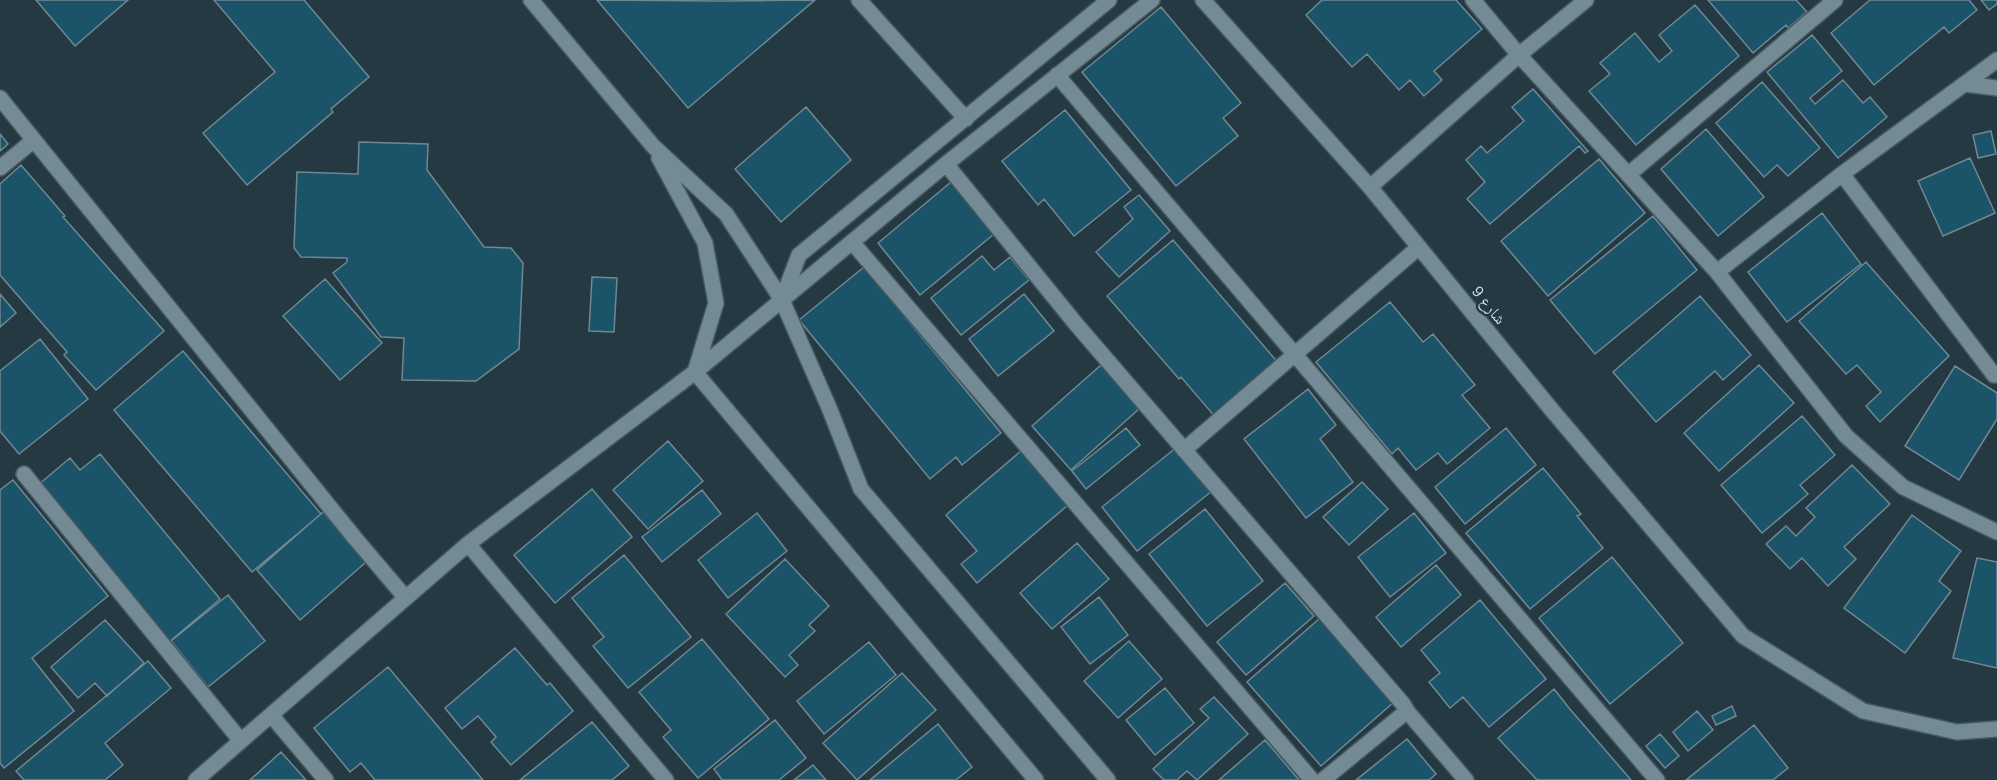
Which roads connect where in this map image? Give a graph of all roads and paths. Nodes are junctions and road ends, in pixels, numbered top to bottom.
1 (531, 0) edge
2 (859, 0) edge
3 (1109, 0) edge
4 (1152, 0) edge
5 (1203, 0) edge
6 (1473, 0) edge
7 (1586, 0) edge
8 (1835, 0) edge
9 (1519, 55) junction
10 (1997, 60) edge
11 (1058, 75) junction
12 (1965, 84) junction
13 (1997, 88) edge
14 (0, 98) edge
15 (966, 119) junction
16 (34, 140) junction
17 (653, 146) junction
18 (946, 164) junction
19 (0, 168) edge
20 (1629, 174) junction
21 (1842, 174) junction
22 (1370, 187) junction
23 (852, 242) junction
24 (1419, 247) junction
25 (1717, 272) junction
26 (782, 300) junction
27 (1295, 354) junction
28 (694, 372) junction
29 (1997, 375) edge
30 (1184, 450) junction
31 (24, 474) dead end
32 (1997, 532) edge
33 (468, 544) junction
34 (405, 597) junction
35 (1407, 711) junction
36 (271, 715) junction
37 (1997, 729) edge
38 (242, 741) junction
39 (196, 780) edge
40 (326, 780) edge
41 (666, 780) edge
42 (1036, 780) edge
43 (1108, 780) edge
44 (1312, 780) edge
45 (1323, 780) edge
46 (1466, 780) edge
47 (1657, 780) edge

1 - 17 street
2 - 15 street
3 - 15 street
4 - 11 street
5 - 22 street, شارع 9
6 - 9 street
7 - 9 street
8 - 20 street
9 - 20 street
9 - 22 street
10 - 12 street
11 - 18 street
11 - 27 street
12 - 13 street
12 - 21 street
14 - 16 street
15 - 26 street
16 - 19 street
16 - 34 street
17 - 26 street
17 - 28 street
18 - 23 street
18 - 30 street
20 - 25 street
21 - 25 street
21 - 29 street
22 - 24 street, شارع 9
23 - 26 street
23 - 44 street
24 - 27 street
24 - 37 street, شارع 9
25 - 32 street
26 - 28 street
26 - 43 street
27 - 30 street
27 - 47 street
28 - 33 street
28 - 42 street
30 - 35 street
31 - 38 street
33 - 34 street
33 - 41 street
34 - 36 street
35 - 45 street
35 - 46 street
36 - 38 street
36 - 40 street
38 - 39 street

